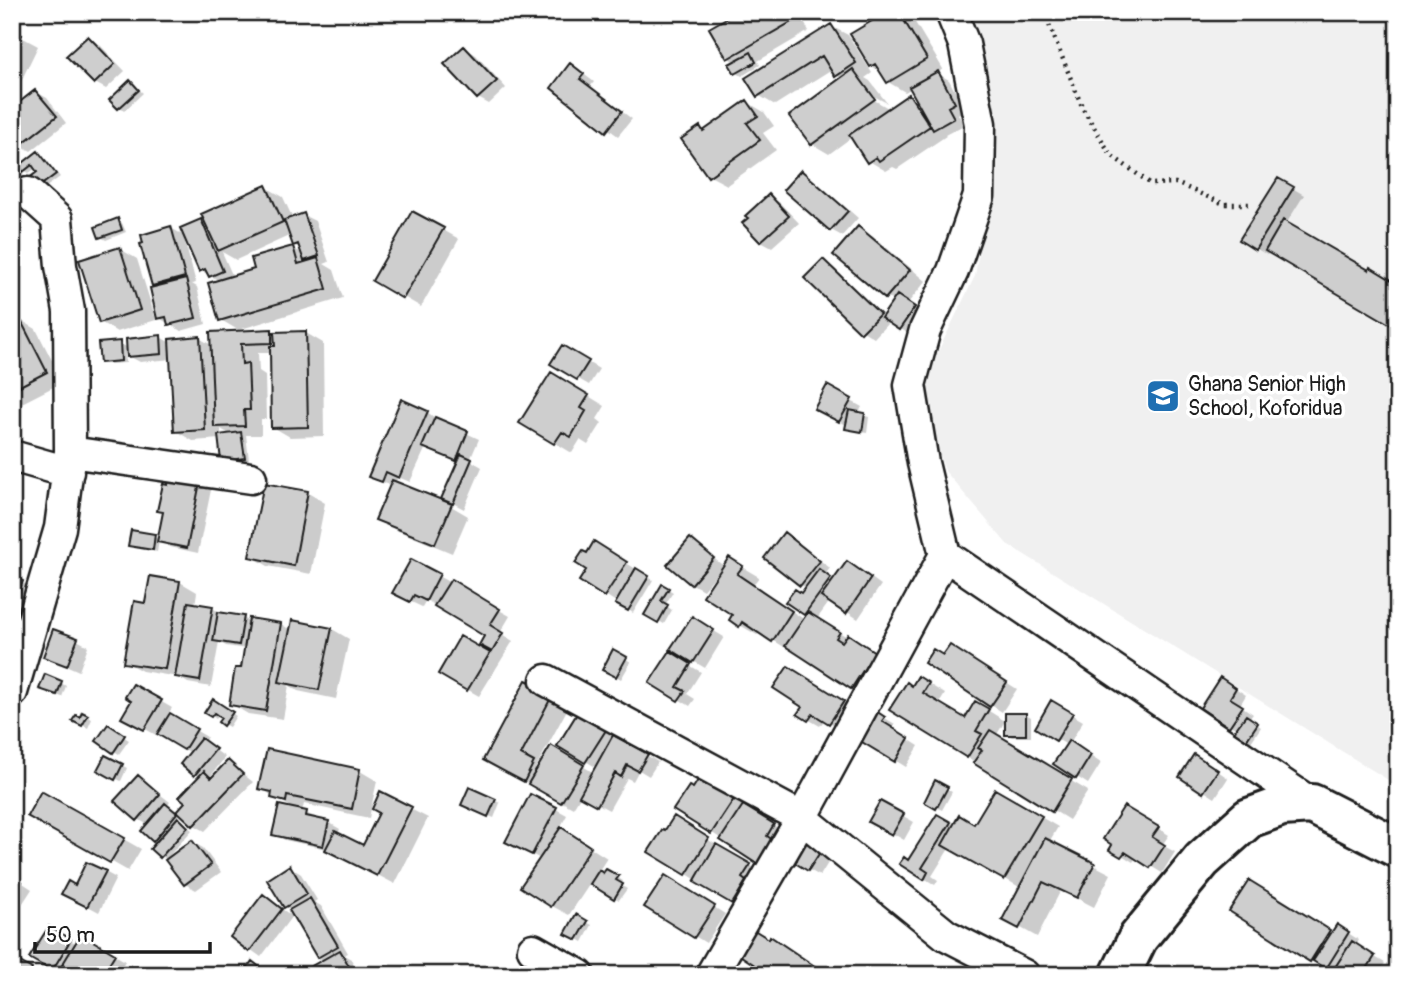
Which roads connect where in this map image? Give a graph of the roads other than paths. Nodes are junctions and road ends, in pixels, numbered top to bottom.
1 (951, 12) edge
2 (28, 193) dead end
3 (12, 456) edge
4 (69, 462) junction
5 (251, 478) dead end
6 (945, 555) junction
7 (546, 680) dead end
8 (12, 692) edge
9 (1312, 804) junction
10 (802, 818) junction
11 (1398, 848) edge
12 (533, 949) dead end
13 (579, 975) edge
14 (711, 975) edge
15 (1024, 975) edge
16 (1120, 975) edge

1 - 6 street
2 - 4 street
3 - 4 street
4 - 5 street
4 - 8 street
6 - 9 street
6 - 10 street
7 - 10 street
9 - 11 main road
9 - 16 main road
10 - 14 street
10 - 15 street
12 - 13 street

